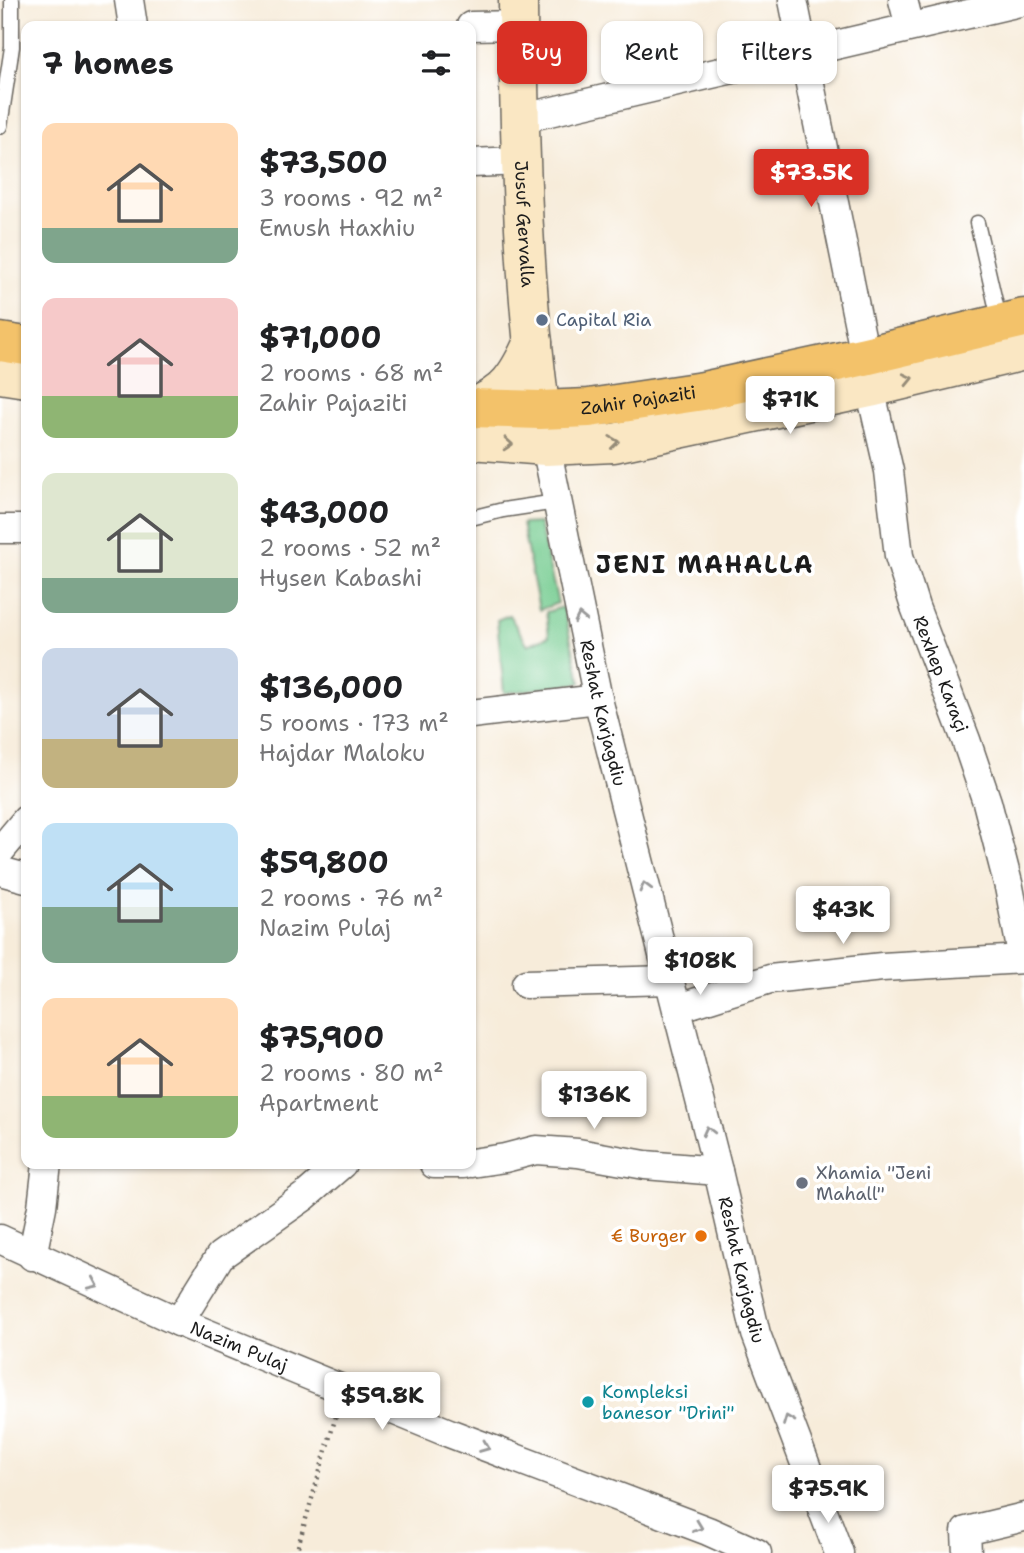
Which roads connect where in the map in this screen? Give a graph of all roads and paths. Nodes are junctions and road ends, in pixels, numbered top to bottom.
1 (12, 0) edge
2 (129, 0) edge
3 (793, 0) edge
4 (903, 0) edge
5 (1024, 1) edge
6 (518, 13) edge
7 (132, 21) edge
8 (797, 21) edge
9 (476, 25) edge
10 (909, 27) junction
11 (837, 45) edge
12 (717, 73) edge
13 (809, 84) edge
14 (519, 119) junction
15 (0, 126) edge
16 (521, 161) junction
17 (476, 163) edge
18 (977, 223) dead end
19 (1016, 331) edge
20 (0, 342) edge
21 (533, 342) junction
22 (21, 345) edge
23 (868, 372) junction
24 (0, 374) edge
25 (21, 377) edge
26 (476, 406) edge
27 (476, 409) edge
28 (543, 428) junction
29 (476, 439) edge
30 (556, 502) junction
31 (476, 517) edge
32 (0, 529) edge
33 (21, 529) edge
34 (598, 699) junction
35 (476, 713) edge
36 (21, 826) edge
37 (0, 852) edge
38 (0, 871) edge
39 (21, 877) edge
40 (1024, 959) edge
41 (670, 979) junction
42 (526, 984) dead end
43 (678, 1008) junction
44 (476, 1162) edge
45 (46, 1169) edge
46 (336, 1169) edge
47 (718, 1171) junction
48 (0, 1240) edge
49 (32, 1256) junction
50 (179, 1322) junction
51 (343, 1390) junction
52 (1024, 1517) edge
53 (296, 1553) edge
54 (757, 1553) edge
55 (814, 1553) edge
56 (839, 1553) edge
57 (967, 1553) edge

1 - 15 lane
2 - 7 street
3 - 8 street, Rexhep Karaçi
4 - 10 street
5 - 10 street
6 - 9 street
6 - 14 street, Jusuf Gervalla
10 - 11 street
12 - 14 street
13 - 23 street, Rexhep Karaçi
14 - 16 street, Jusuf Gervalla
16 - 17 street
16 - 21 street, Jusuf Gervalla
18 - 19 lane
19 - 23 main road, Zahir Pajaziti
20 - 22 main road
21 - 26 street
21 - 28 street, Jusuf Gervalla
23 - 28 main road, Zahir Pajaziti
23 - 40 street, Rexhep Karaçi
24 - 25 street
27 - 28 main road, Zahir Pajaziti
29 -> 28 street
28 - 30 street, Reshat Karjagdiu
30 - 31 lane
34 -> 30 street, Reshat Karjagdiu
32 - 33 street
34 - 35 street
41 -> 34 street, Reshat Karjagdiu
36 - 37 street
38 - 39 street
40 - 43 street
41 - 42 street
41 - 43 street, Reshat Karjagdiu
47 -> 43 street, Reshat Karjagdiu
44 - 47 street
45 - 49 street
46 - 50 street
56 -> 47 street, Reshat Karjagdiu
48 - 49 street, Nazim Pulaj
49 -> 50 street, Nazim Pulaj
50 - 51 street, Nazim Pulaj
51 - 53 path
51 -> 54 street, Nazim Pulaj
52 - 57 street
55 - 56 street

